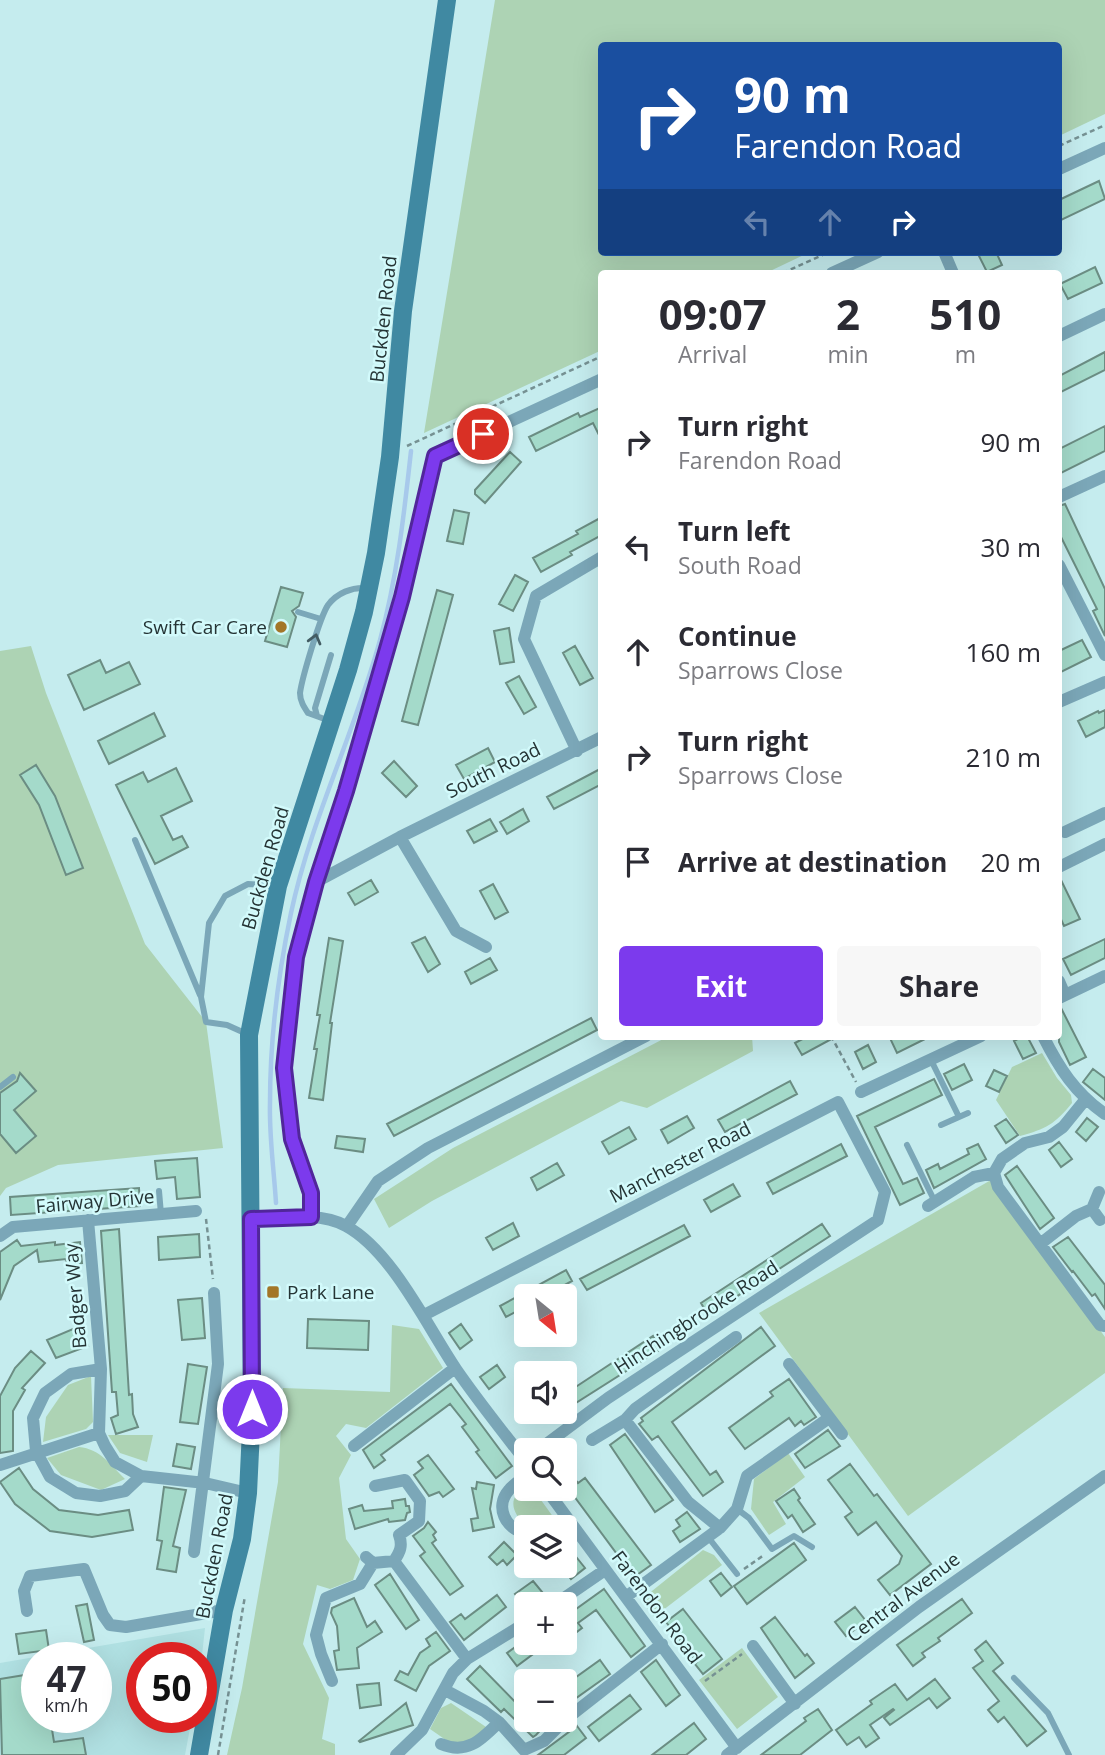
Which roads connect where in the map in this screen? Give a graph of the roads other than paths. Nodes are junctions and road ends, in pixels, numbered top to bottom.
1 (447, 0) edge
2 (1105, 148) edge
3 (1062, 168) edge
4 (869, 256) edge
5 (839, 270) edge
6 (1105, 313) edge
7 (1062, 334) edge
8 (598, 381) edge
9 (1105, 476) edge
10 (1062, 496) edge
11 (598, 559) edge
12 (1062, 571) edge
13 (369, 588) junction
14 (298, 612) dead end
15 (321, 619) junction
16 (331, 655) dead end
17 (1105, 655) edge
18 (1105, 682) edge
19 (1062, 701) edge
20 (325, 719) junction
21 (598, 739) edge
22 (577, 751) junction
23 (1105, 813) edge
24 (1065, 832) dead end
25 (400, 836) junction
26 (135, 840) dead end
27 (1105, 844) edge
28 (1062, 866) edge
29 (316, 882) junction
30 (278, 887) junction
31 (485, 947) dead end
32 (1105, 976) edge
33 (1062, 996) edge
34 (201, 997) junction
35 (248, 1035) junction
36 (638, 1040) edge
37 (973, 1040) edge
38 (1045, 1040) edge
39 (931, 1060) junction
40 (13, 1077) dead end
41 (0, 1087) edge
42 (861, 1091) road end
43 (1085, 1100) junction
44 (968, 1113) dead end
45 (1105, 1114) edge
46 (959, 1117) junction
47 (941, 1125) dead end
48 (907, 1145) dead end
49 (994, 1173) junction
50 (159, 1191) dead end
51 (1099, 1192) dead end
52 (932, 1204) joint
53 (1092, 1209) junction
54 (196, 1211) road end
55 (160, 1214) junction
56 (311, 1217) junction
57 (251, 1219) junction
58 (88, 1220) junction
59 (878, 1220) joint
60 (1100, 1220) dead end
61 (347, 1226) junction
62 (0, 1236) edge
63 (1040, 1244) junction
64 (214, 1293) road end
65 (424, 1315) junction
66 (1105, 1326) edge
67 (736, 1337) dead end
68 (789, 1364) dead end
69 (455, 1368) junction
70 (101, 1369) junction
71 (830, 1418) junction
72 (625, 1420) junction
73 (99, 1433) junction
74 (842, 1434) dead end
75 (554, 1438) edge
76 (592, 1440) dead end
77 (514, 1444) edge
78 (354, 1446) dead end
79 (36, 1451) junction
80 (0, 1465) edge
81 (1105, 1475) edge
82 (141, 1476) junction
83 (205, 1483) junction
84 (375, 1486) dead end
85 (514, 1486) edge
86 (248, 1493) junction
87 (555, 1501) edge
88 (737, 1509) junction
89 (720, 1528) junction
90 (514, 1529) edge
91 (708, 1537) junction
92 (812, 1547) dead end
93 (194, 1552) dead end
94 (394, 1561) junction
95 (605, 1570) junction
96 (737, 1574) road end
97 (573, 1592) edge
98 (627, 1596) junction
99 (224, 1610) junction
100 (27, 1611) dead end
101 (514, 1630) edge
102 (662, 1644) junction
103 (753, 1646) road end
104 (467, 1659) junction
105 (1014, 1678) dead end
106 (332, 1681) dead end
107 (445, 1690) junction
108 (795, 1704) junction
109 (499, 1722) junction
110 (441, 1744) dead end
111 (732, 1751) edge
112 (524, 1753) edge
113 (199, 1755) edge
114 (396, 1755) edge
115 (1069, 1755) edge

1 - 13 main road, Buckden Road
2 - 3 street
4 - 5 street
6 - 7 street
8 - 29 street
9 - 10 street
11 - 22 street
12 - 17 street
13 - 15 lane
13 - 20 main road, Buckden Road
14 - 15 lane
20 -> 15 lane
16 - 20 lane
18 - 19 street
20 - 30 main road, Buckden Road
21 - 22 street, South Road
22 - 25 street, South Road
23 - 24 street
25 - 29 street, South Road
25 - 31 street
26 - 34 lane
27 - 28 street
29 - 56 street
30 - 34 lane
30 - 35 main road, Buckden Road
32 - 33 street
34 - 35 lane
35 - 57 main road, Buckden Road
36 - 61 street
37 - 39 street
38 - 43 street
39 - 42 street
39 - 46 lane
40 - 41 lane
43 - 45 street
43 - 49 street
44 - 46 lane
46 - 47 lane
48 - 52 lane
49 - 52 street
49 - 63 street
50 - 55 lane
51 - 53 street
53 - 60 street
53 - 63 street
54 - 55 street, Fairway Drive
55 - 58 street, Fairway Drive
56 - 57 street
56 - 61 street
57 - 86 main road, Buckden Road
58 - 62 street, Fairway Drive
58 - 70 street, Badger Way
59 - 65 street, Manchester Road
59 - 75 street, Hinchingbrooke Road
61 - 65 street
63 - 66 street
64 - 83 street
65 - 69 street
67 - 72 street
68 - 71 street
69 - 77 street
69 - 78 street
70 - 73 street, Badger Way
70 - 79 street, Badger Way
71 - 74 street
71 - 88 street
72 - 76 street
72 - 89 street
73 - 79 street
73 - 82 street
79 - 80 street
79 - 82 street, Badger Way
81 - 108 street, Central Avenue
82 - 83 street
83 - 86 street
83 - 93 street
84 - 94 street
85 - 90 street
86 - 99 main road, Buckden Road
87 - 95 street, Farendon Road
88 - 89 street
88 - 92 lane
89 - 91 street
91 - 96 lane
91 - 98 street
94 - 104 street
94 - 106 street
95 - 97 street
95 - 98 street, Farendon Road
98 - 102 street, Farendon Road
99 - 100 street
99 - 113 main road, Buckden Road
101 - 104 street
102 - 111 street, Farendon Road
102 - 112 street
103 - 108 street
104 - 107 street
105 - 115 lane
107 - 109 street
107 - 114 street
108 - 111 street, Central Avenue
109 - 110 street
109 - 112 street

